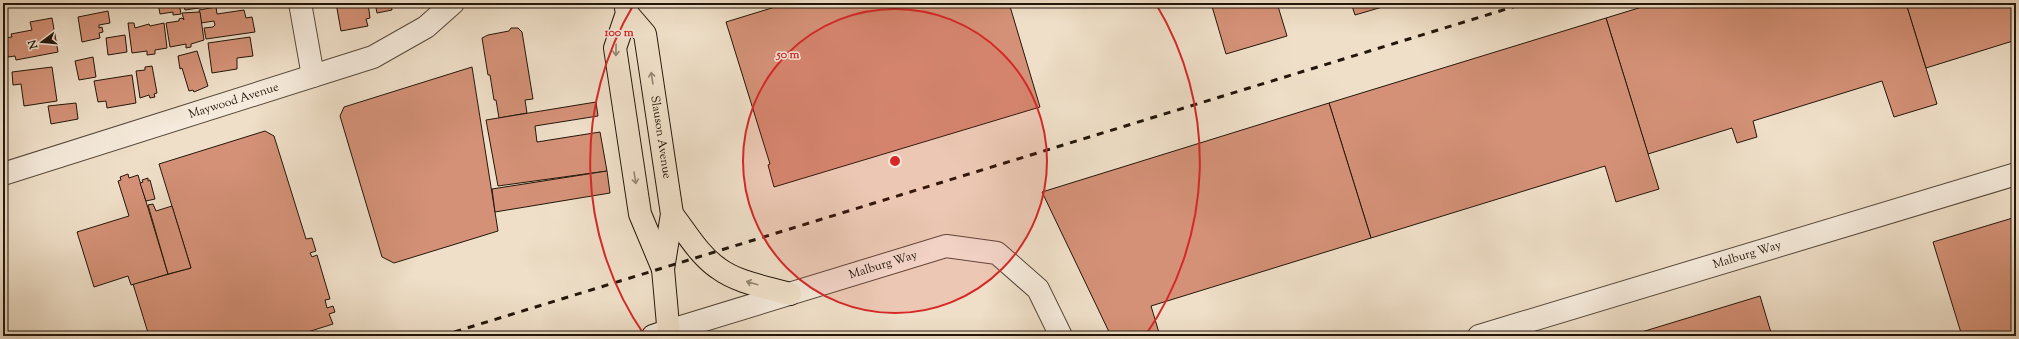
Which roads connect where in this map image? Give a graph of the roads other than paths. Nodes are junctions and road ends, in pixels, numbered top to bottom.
1 (300, 3) edge
2 (453, 3) edge
3 (626, 8) edge
4 (313, 76) junction
5 (3, 174) edge
6 (2016, 174) edge
7 (672, 214) junction
8 (663, 269) junction
9 (790, 294) junction
10 (663, 334) edge
11 (1060, 336) edge
12 (1479, 336) edge

1 - 4 street
2 - 4 street, Maywood Avenue
7 -> 3 main road, Slauson Avenue
3 -> 8 main road, Slauson Avenue
4 - 5 street, Maywood Avenue
6 - 12 street, Malburg Way
7 - 8 main road, Slauson Avenue
9 -> 7 main road
8 - 10 main road, Slauson Avenue
9 - 10 street, Malburg Way
9 - 11 street, Malburg Way

